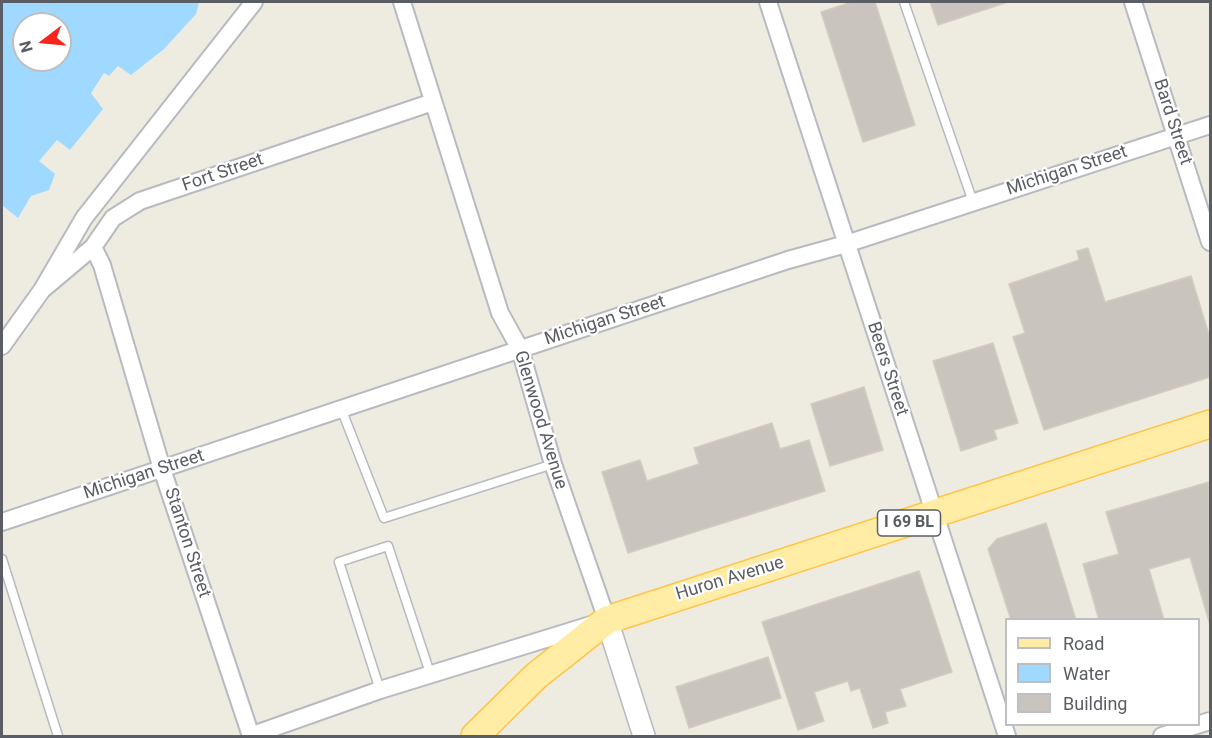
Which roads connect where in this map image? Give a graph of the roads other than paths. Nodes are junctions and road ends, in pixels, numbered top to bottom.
1 (254, 2) edge
2 (402, 2) edge
3 (768, 2) edge
4 (904, 2) edge
5 (1133, 2) edge
6 (433, 102) junction
7 (1210, 124) edge
8 (1176, 136) junction
9 (973, 202) junction
10 (1210, 242) edge
11 (846, 244) junction
12 (93, 247) junction
13 (42, 290) junction
14 (2, 346) edge
15 (520, 349) junction
16 (342, 411) junction
17 (1210, 424) edge
18 (553, 465) junction
19 (162, 469) junction
20 (934, 514) junction
21 (2, 522) edge
22 (2, 559) edge
23 (606, 620) junction
24 (430, 673) junction
25 (380, 690) junction
26 (1194, 726) edge
27 (58, 736) edge
28 (250, 736) edge
29 (475, 736) edge
30 (644, 736) edge
31 (1007, 736) edge
32 (1162, 736) edge

1 - 13 street
2 - 6 street, Glenwood Avenue
3 - 11 street, Beers Street
4 - 9 lane
5 - 8 street, Bard Street
6 - 12 street, Fort Street
6 - 15 street, Glenwood Avenue
7 - 8 street, Michigan Street
8 - 9 street, Michigan Street
8 - 10 street, Bard Street
9 - 11 street, Michigan Street
11 - 15 street, Michigan Street
11 - 20 street, Beers Street
12 - 13 street, Fort Street
12 - 19 street, Stanton Street
13 - 14 street
15 - 16 street, Michigan Street
15 - 18 street, Glenwood Avenue
16 - 18 lane
16 - 19 street, Michigan Street
17 - 20 main road, Huron Avenue / I 69 BL
18 - 23 street, Glenwood Avenue
19 - 21 street, Michigan Street
19 - 28 street, Stanton Street
20 - 23 main road, Huron Avenue / I 69 BL
20 - 31 street, Beers Street
22 - 27 lane
23 - 24 street, Huron Avenue
23 - 29 main road, I 69 BL
23 - 30 street, Glenwood Avenue
24 - 25 street, Huron Avenue
24 - 25 lane
25 - 28 street, Huron Avenue
26 - 32 street

